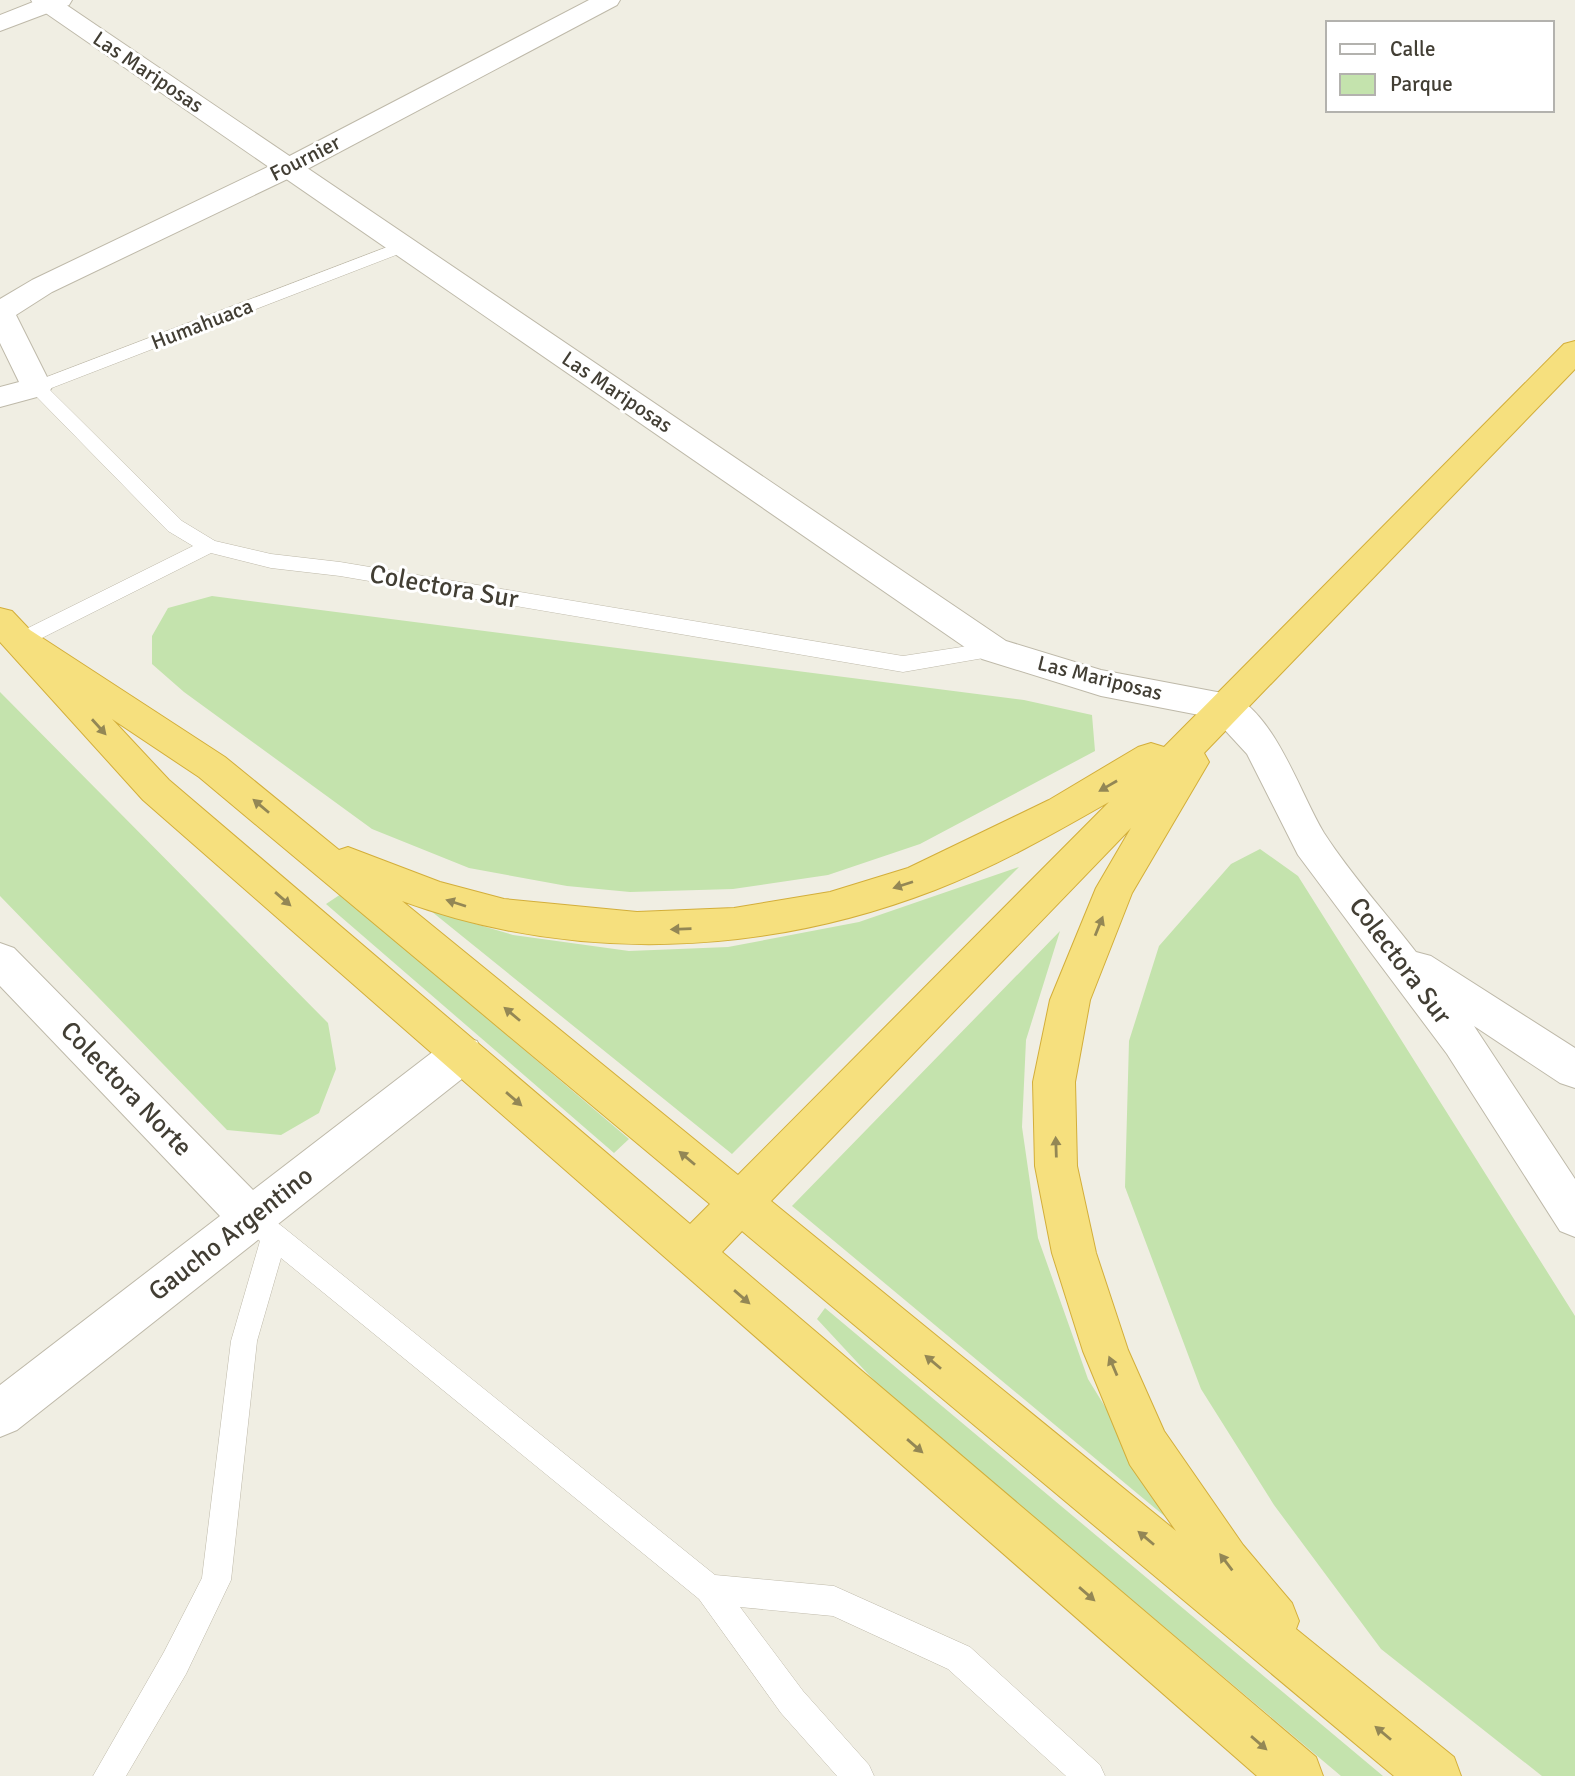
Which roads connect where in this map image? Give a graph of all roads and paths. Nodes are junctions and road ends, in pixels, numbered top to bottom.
1 (608, 0) edge
2 (51, 2) edge
3 (0, 24) edge
4 (288, 168) junction
5 (403, 246) junction
6 (0, 313) edge
7 (1575, 351) edge
8 (37, 387) junction
9 (0, 397) edge
10 (209, 547) junction
11 (10, 630) edge
12 (994, 650) junction
13 (1225, 706) junction
14 (302, 841) junction
15 (1395, 954) junction
16 (0, 960) edge
17 (462, 1054) junction
18 (1575, 1070) edge
19 (740, 1202) junction
20 (1575, 1217) edge
21 (263, 1227) junction
22 (691, 1253) junction
23 (0, 1414) edge
24 (709, 1589) junction
25 (1331, 1690) junction
26 (109, 1776) edge
27 (858, 1776) edge
28 (1089, 1776) edge
29 (1297, 1776) edge
30 (1435, 1776) edge

1 - 4 street, Fournier
2 - 3 street
2 - 4 street, Las Mariposas
4 - 5 street, Las Mariposas
4 - 6 street, Fournier
5 - 8 lane, Humahuaca
5 - 12 street, Las Mariposas
6 - 8 street, Colectora Sur
7 - 13 highway
8 - 9 street, Humahuaca
8 - 10 lane, Colectora Sur
10 - 11 lane
10 - 12 lane, Colectora Sur
14 -> 11 highway
11 -> 17 highway
12 - 13 street, Las Mariposas
13 -> 14 highway
13 - 15 street, Colectora Sur
13 - 19 highway
25 -> 13 highway
19 -> 14 highway
15 - 18 street
15 - 20 street, Colectora Sur
16 - 21 street, Colectora Norte
17 - 21 street, Gaucho Argentino
17 -> 22 highway
19 - 22 highway
25 -> 19 highway
21 - 23 street, Gaucho Argentino
21 - 24 lane
21 - 26 lane
22 -> 29 highway
24 - 27 lane
24 - 28 lane
30 -> 25 highway

